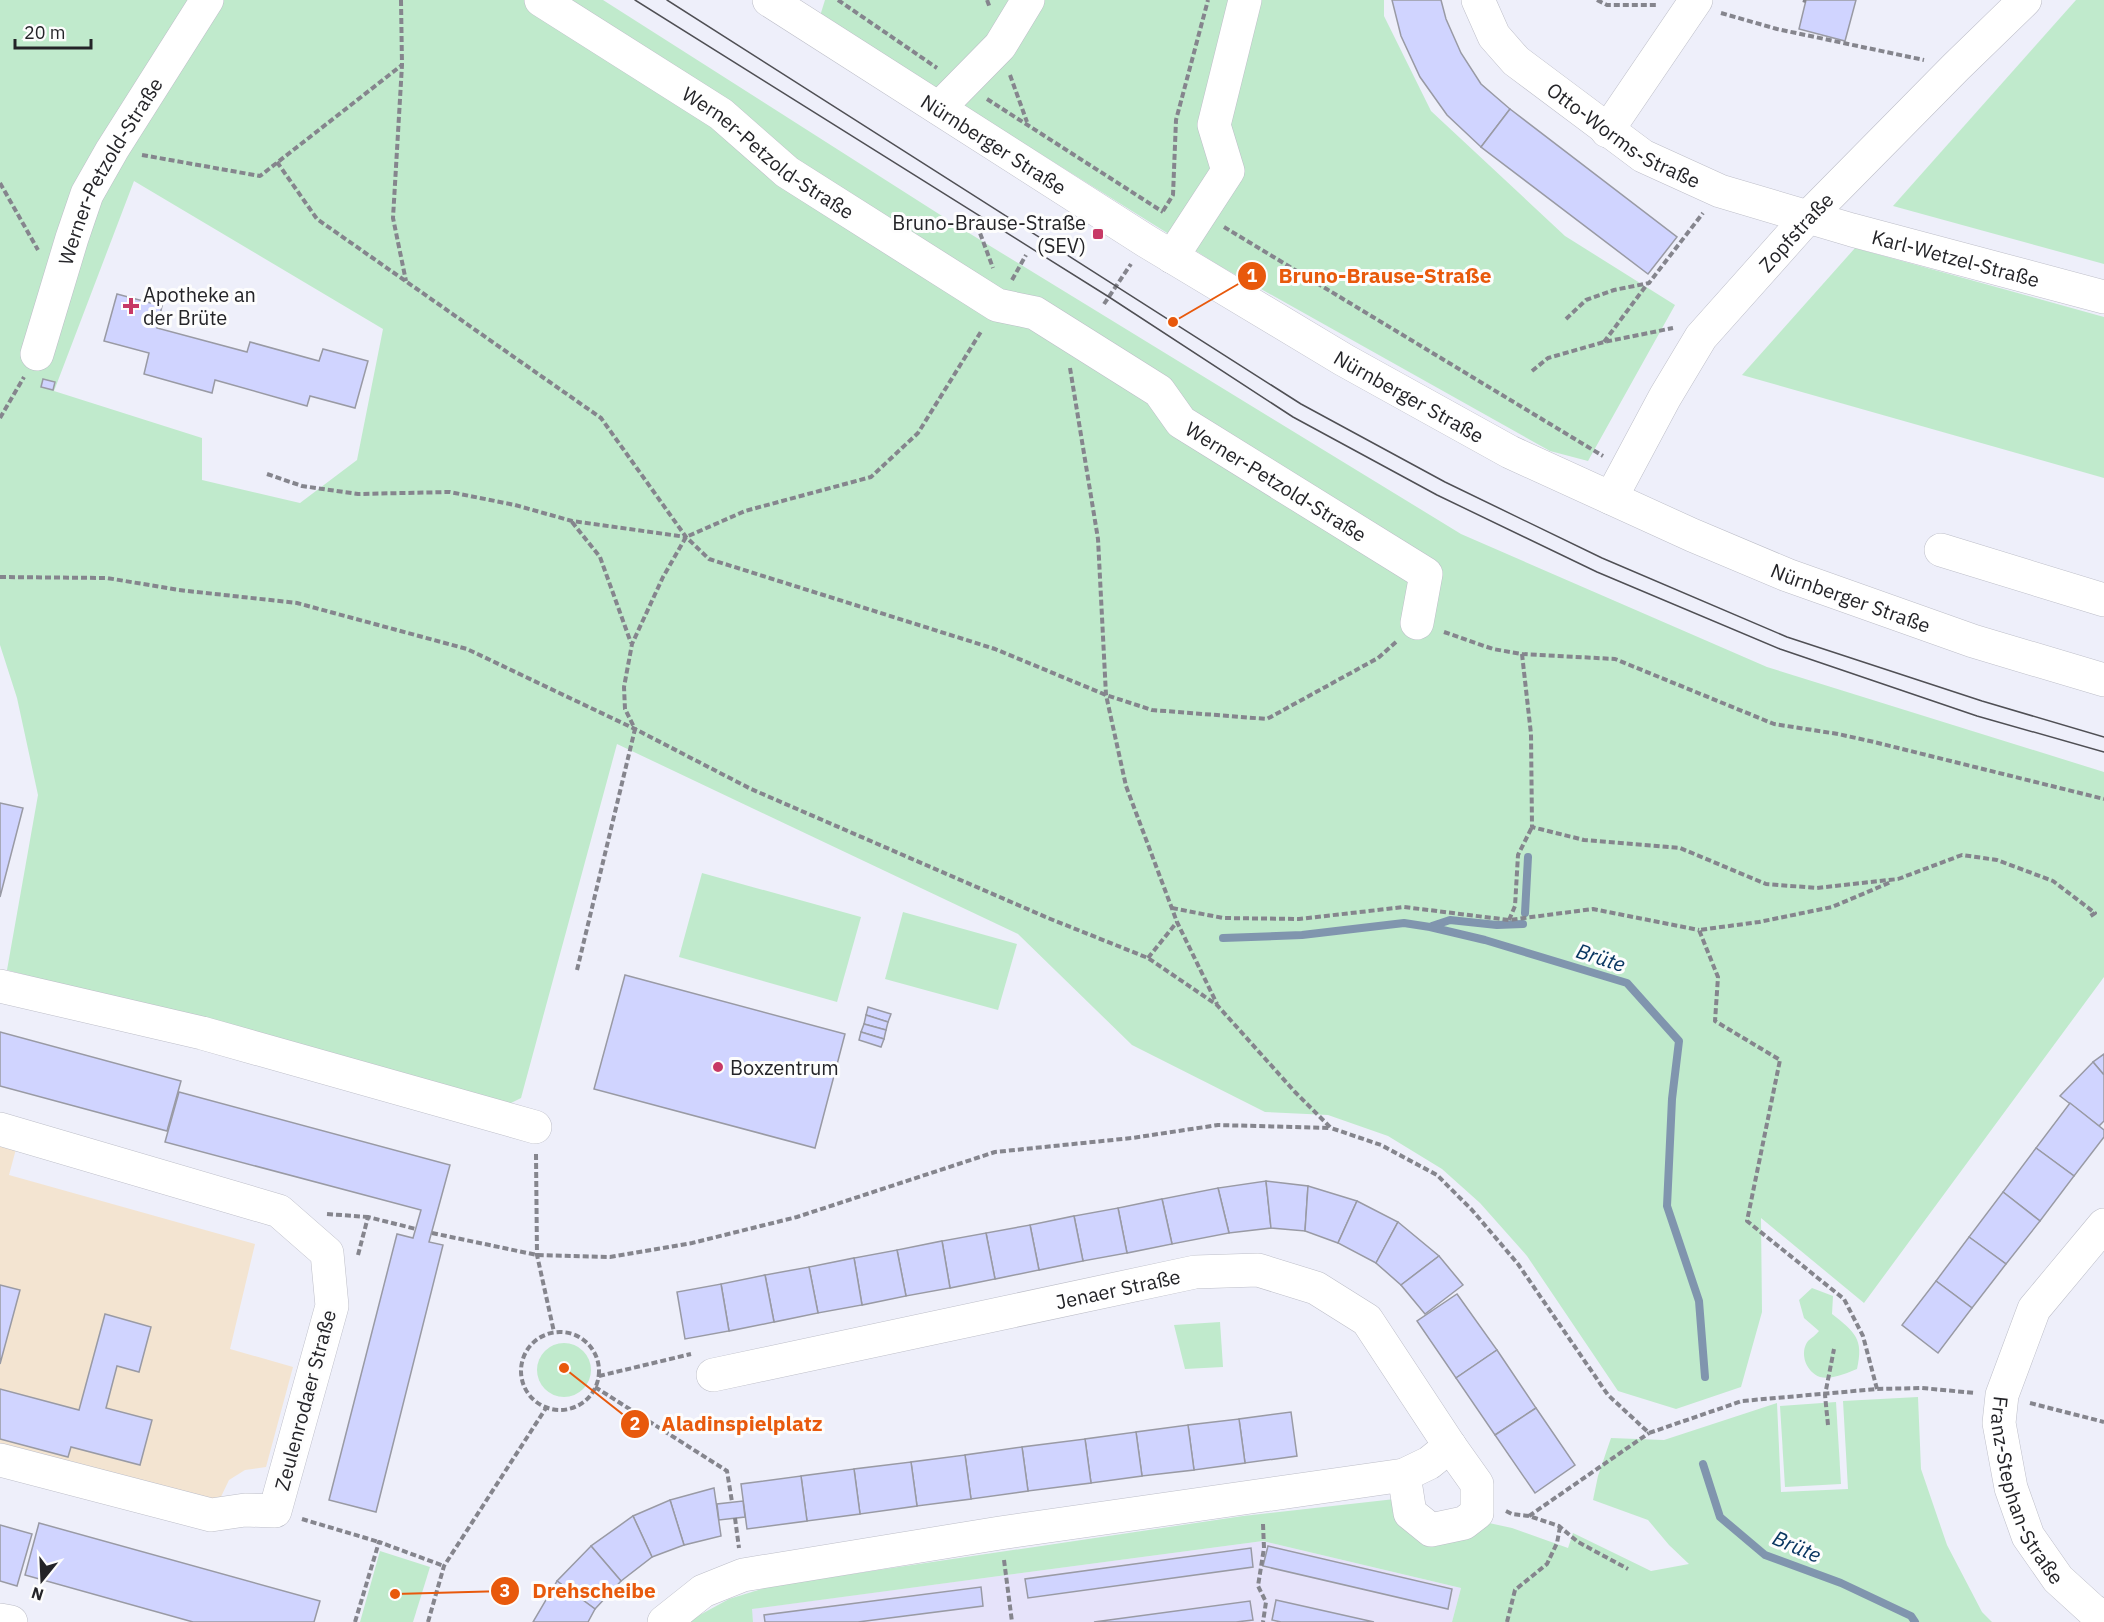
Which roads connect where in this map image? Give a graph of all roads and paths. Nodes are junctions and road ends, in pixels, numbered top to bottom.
1 (207, 0) edge
2 (400, 0) edge
3 (541, 0) edge
4 (769, 0) edge
5 (838, 0) edge
6 (1028, 0) edge
7 (1208, 0) edge
8 (1245, 0) edge
9 (1478, 0) edge
10 (2025, 0) edge
11 (1693, 2) edge
12 (1738, 17) dead end
13 (402, 64) junction
14 (1956, 67) junction
15 (962, 84) junction
16 (939, 108) junction
17 (1607, 130) junction
18 (112, 150) junction
19 (277, 162) junction
20 (0, 183) edge
21 (1720, 191) junction
22 (1173, 195) junction
23 (1163, 212) junction
24 (1201, 213) junction
25 (1809, 217) junction
26 (977, 225) dead end
27 (1159, 249) junction
28 (1026, 255) dead end
29 (63, 265) junction
30 (1019, 267) dead end
31 (406, 282) junction
32 (1649, 283) junction
33 (996, 290) junction
34 (2104, 297) edge
35 (1104, 304) dead end
36 (1566, 319) dead end
37 (1064, 331) junction
38 (1701, 337) junction
39 (1604, 342) junction
40 (37, 354) joint
41 (1532, 371) dead end
42 (5, 408) junction
43 (0, 411) edge
44 (0, 417) edge
45 (1625, 469) junction
46 (267, 474) dead end
47 (1611, 498) junction
48 (572, 521) junction
49 (686, 537) junction
50 (1941, 550) dead end
51 (0, 577) edge
52 (2104, 600) edge
53 (1417, 623) junction
54 (632, 644) junction
55 (1522, 654) junction
56 (2104, 680) edge
57 (1106, 694) junction
58 (635, 729) junction
59 (2104, 799) edge
60 (1532, 827) junction
61 (1898, 879) junction
62 (1172, 908) junction
63 (2089, 917) dead end
64 (1509, 921) junction
65 (1177, 922) junction
66 (1699, 930) junction
67 (1148, 958) junction
68 (577, 969) dead end
69 (0, 986) edge
70 (1217, 1005) junction
71 (535, 1127) joint
72 (1331, 1128) junction
73 (0, 1129) edge
74 (2104, 1225) edge
75 (416, 1229) dead end
76 (432, 1233) dead end
77 (358, 1254) dead end
78 (537, 1255) junction
79 (554, 1332) junction
80 (1834, 1349) dead end
81 (713, 1375) joint
82 (599, 1376) junction
83 (596, 1387) junction
84 (1877, 1389) junction
85 (1825, 1395) junction
86 (2002, 1395) junction
87 (546, 1407) junction
88 (2104, 1422) edge
89 (1828, 1425) dead end
90 (1649, 1433) junction
91 (1450, 1446) junction
92 (0, 1460) edge
93 (1404, 1475) junction
94 (1477, 1484) junction
95 (732, 1502) dead end
96 (275, 1511) junction
97 (1530, 1516) junction
98 (1560, 1527) junction
99 (379, 1542) junction
100 (1264, 1548) dead end
101 (444, 1566) junction
102 (1628, 1569) dead end
103 (1006, 1575) dead end
104 (2104, 1617) edge
105 (0, 1620) edge
106 (10, 1622) edge
107 (355, 1622) edge
108 (428, 1622) edge
109 (664, 1622) edge
110 (1012, 1622) edge
111 (1263, 1622) edge
112 (1507, 1622) edge

1 - 18 street, Werner-Petzold-Straße
2 - 13 path
3 - 33 street, Werner-Petzold-Straße
4 - 16 street, Nürnberger Straße
5 - 15 path
6 - 15 street
7 - 22 path
8 - 24 street
9 - 17 street, Otto-Worms-Straße
10 - 14 street, Zopfstraße
11 - 17 street
12 - 14 path
13 - 19 path
13 - 31 path
14 - 25 street, Zopfstraße
15 - 16 street
15 - 23 path
16 - 27 street, Nürnberger Straße
17 - 21 street, Otto-Worms-Straße
18 - 19 path
18 - 29 street, Werner-Petzold-Straße
19 - 31 path
20 - 29 path
21 - 25 street, Otto-Worms-Straße
21 - 32 path
22 - 23 path
22 - 24 path
23 - 27 path
24 - 27 street
24 - 45 path
25 - 34 street, Karl-Wetzel-Straße
25 - 38 street, Zopfstraße
26 - 33 path
27 - 35 path
27 - 47 street, Nürnberger Straße
28 - 30 path
29 - 40 street, Werner-Petzold-Straße
31 - 49 path
32 - 36 path
32 - 39 path
33 - 37 street, Werner-Petzold-Straße
33 - 49 path
37 - 53 street, Werner-Petzold-Straße
37 - 57 path
38 - 39 path
38 - 45 street, Zopfstraße
39 - 41 path
40 - 42 path
42 - 43 path
42 - 44 path
45 - 47 street, Zopfstraße
46 - 48 path
47 - 56 street, Nürnberger Straße
48 - 49 path
48 - 54 path
49 - 54 path
49 - 57 path
50 - 52 street
51 - 58 path
53 - 55 path
53 - 57 path
54 - 58 path
55 - 59 path
55 - 60 path
57 - 62 path
58 - 67 path
58 - 68 path
60 - 61 path
60 - 64 path
61 - 63 path
61 - 66 path
62 - 64 path
62 - 65 path
64 - 66 path
65 - 67 path
65 - 70 path
66 - 84 path
67 - 70 path
69 - 71 street
70 - 72 path
71 - 78 path
72 - 78 path
72 - 90 path
73 - 96 street, Zeulenrodaer Straße
74 - 86 street, Franz-Stephan-Straße
75 - 77 path
76 - 78 path
78 - 79 path
79 - 82 path
79 - 87 path
80 - 85 path
81 - 82 path
81 - 91 street, Jenaer Straße
82 - 83 path
83 - 87 path
83 - 95 path
84 - 85 path
84 - 86 path
85 - 89 path
85 - 90 path
86 - 88 path
86 - 104 street, Franz-Stephan-Straße
87 - 101 path
90 - 97 path
91 - 93 street
91 - 94 street, Jenaer Straße
92 - 96 street, Zeulenrodaer Straße
93 - 94 street
93 - 109 street
94 - 97 path
96 - 99 path
97 - 98 path
98 - 102 path
98 - 112 path
99 - 101 path
99 - 107 path
100 - 111 path
101 - 108 path
103 - 110 path
105 - 106 street

